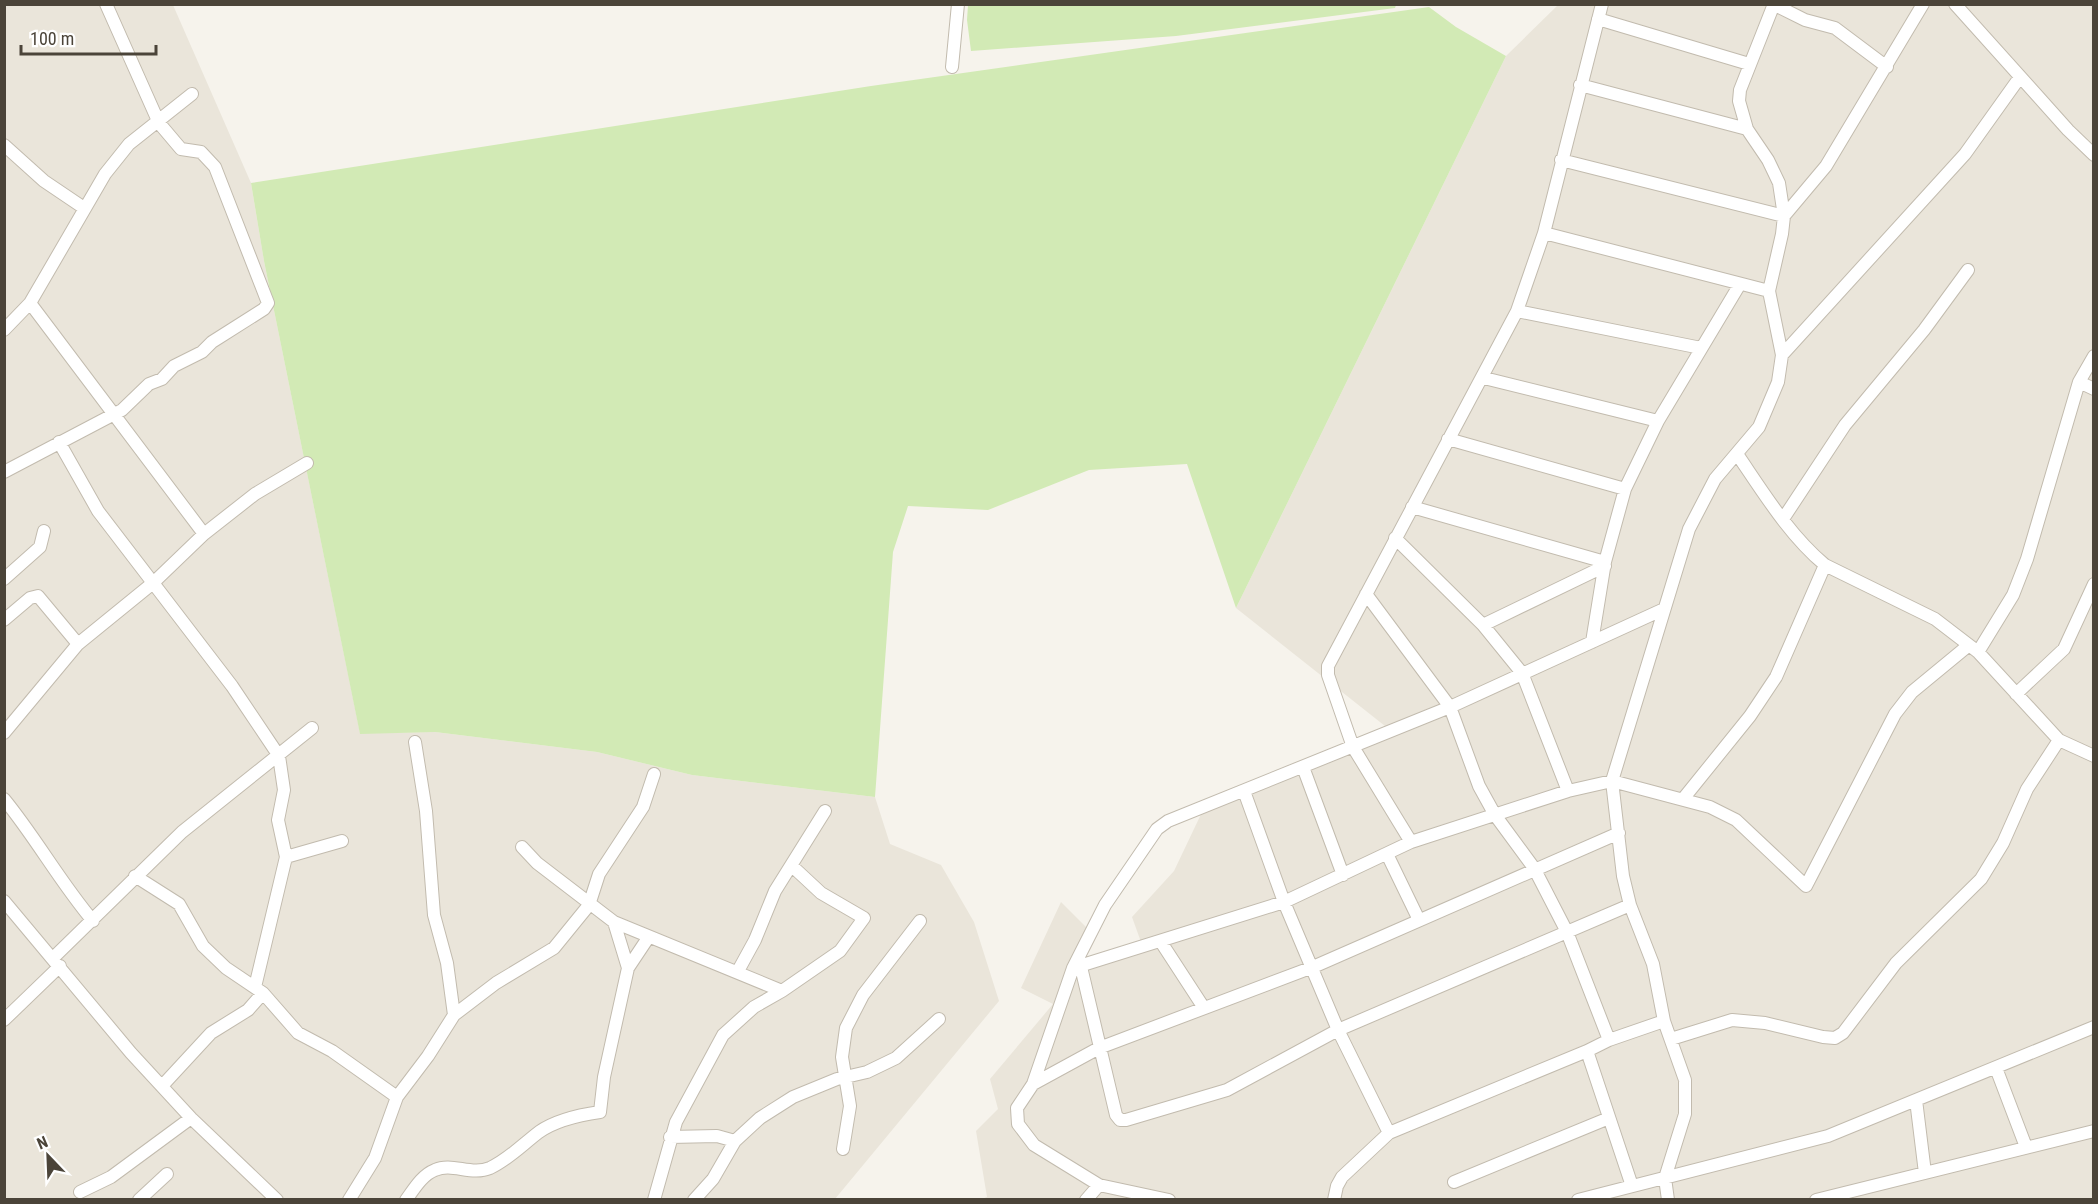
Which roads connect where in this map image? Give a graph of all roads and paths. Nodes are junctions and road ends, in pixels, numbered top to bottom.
1 (106, 4) edge
2 (958, 4) edge
3 (1602, 4) edge
4 (1923, 4) edge
5 (1955, 4) edge
6 (1774, 5) edge
7 (1598, 19) junction
8 (1749, 64) junction
9 (952, 67) dead end
10 (1887, 67) junction
11 (2020, 77) junction
12 (1580, 85) junction
13 (192, 94) dead end
14 (159, 123) junction
15 (1747, 129) junction
16 (4, 145) edge
17 (2094, 155) edge
18 (1561, 160) junction
19 (84, 208) junction
20 (1784, 216) junction
21 (1544, 233) junction
22 (1968, 270) dead end
23 (1740, 284) junction
24 (1769, 291) junction
25 (30, 303) junction
26 (1517, 311) junction
27 (4, 330) edge
28 (1701, 348) junction
29 (1782, 355) junction
30 (2094, 356) edge
31 (1484, 378) junction
32 (2079, 382) junction
33 (2094, 389) edge
34 (112, 415) junction
35 (1658, 421) junction
36 (1448, 439) junction
37 (58, 442) junction
38 (1737, 454) junction
39 (307, 463) dead end
40 (4, 472) edge
41 (1625, 489) junction
42 (1412, 507) junction
43 (1783, 519) junction
44 (44, 531) dead end
45 (204, 534) junction
46 (1395, 538) junction
47 (1605, 564) junction
48 (1825, 565) junction
49 (4, 579) edge
50 (153, 583) junction
51 (2094, 584) edge
52 (1366, 594) junction
53 (1664, 609) junction
54 (4, 620) edge
55 (1483, 625) junction
56 (1592, 642) junction
57 (78, 644) junction
58 (1974, 649) junction
59 (1522, 674) junction
60 (2016, 694) junction
61 (1450, 707) junction
62 (312, 728) dead end
63 (4, 732) edge
64 (2059, 740) junction
65 (415, 742) dead end
66 (1353, 747) junction
67 (279, 756) junction
68 (2094, 756) edge
69 (1303, 767) junction
70 (654, 774) dead end
71 (1612, 781) junction
72 (1244, 791) junction
73 (1568, 791) junction
74 (4, 799) edge
75 (1683, 799) junction
76 (825, 811) dead end
77 (1495, 815) junction
78 (1619, 833) junction
79 (342, 841) dead end
80 (1411, 842) junction
81 (522, 847) dead end
82 (1387, 854) junction
83 (285, 857) junction
84 (792, 866) junction
85 (1534, 868) junction
86 (1343, 875) junction
87 (135, 876) junction
88 (4, 901) edge
89 (1284, 902) junction
90 (1630, 904) junction
91 (589, 905) junction
92 (1419, 920) junction
93 (93, 921) junction
94 (920, 921) dead end
95 (614, 922) junction
96 (1567, 932) junction
97 (648, 938) junction
98 (1161, 942) junction
99 (57, 962) junction
100 (1077, 967) junction
101 (1312, 967) junction
102 (628, 968) junction
103 (738, 971) junction
104 (259, 990) junction
105 (782, 991) junction
106 (1204, 1008) junction
107 (454, 1015) junction
108 (939, 1019) dead end
109 (4, 1020) edge
110 (1664, 1021) junction
111 (2094, 1027) edge
112 (1338, 1030) junction
113 (1671, 1039) junction
114 (1609, 1040) junction
115 (1099, 1048) junction
116 (1587, 1051) junction
117 (1995, 1068) junction
118 (845, 1077) junction
119 (1034, 1084) junction
120 (162, 1086) junction
121 (397, 1096) junction
122 (1916, 1100) junction
123 (191, 1118) junction
124 (1610, 1118) junction
125 (2094, 1131) edge
126 (1389, 1133) junction
127 (670, 1137) junction
128 (735, 1141) junction
129 (2025, 1148) junction
130 (843, 1149) dead end
131 (1925, 1173) junction
132 (167, 1174) dead end
133 (1665, 1178) junction
134 (1454, 1182) dead end
135 (1100, 1185) junction
136 (1632, 1186) junction
137 (80, 1192) dead end
138 (139, 1200) edge
139 (277, 1200) edge
140 (349, 1200) edge
141 (406, 1200) edge
142 (654, 1200) edge
143 (694, 1200) edge
144 (1086, 1200) edge
145 (1169, 1200) edge
146 (1334, 1200) edge
147 (1578, 1200) edge
148 (1668, 1200) edge
149 (1816, 1200) edge

1 - 14 street
2 - 9 street
3 - 7 street
4 - 10 street
5 - 11 street
6 - 8 street
6 - 10 street
7 - 8 street
7 - 12 street
8 - 15 street
10 - 20 street
11 - 17 street
11 - 29 street
12 - 15 street
12 - 18 street
13 - 14 street
14 - 19 street
14 - 34 street
15 - 20 street
16 - 19 street
18 - 20 street
18 - 21 street
19 - 25 street
20 - 24 street
21 - 23 street
21 - 26 street
22 - 43 street
23 - 24 street
23 - 28 street
24 - 29 street
25 - 27 street
25 - 34 street
26 - 28 street
26 - 31 street
28 - 35 street
29 - 38 street
30 - 32 street
31 - 35 street
31 - 36 street
32 - 33 street
32 - 58 street
34 - 37 street
34 - 45 street
35 - 41 street
36 - 41 street
36 - 42 street
37 - 40 street
37 - 50 street
38 - 43 street
38 - 53 street
39 - 45 street
41 - 47 street
42 - 46 street
42 - 47 street
43 - 48 street
44 - 49 street
45 - 50 street
46 - 52 street
46 - 55 street
47 - 55 street
47 - 56 street
48 - 58 street
48 - 75 street
50 - 57 street
50 - 67 street
51 - 60 street
52 - 61 street
52 - 66 street
53 - 56 street
53 - 71 street
54 - 57 street
55 - 59 street
56 - 59 street
57 - 63 street
58 - 60 street
58 - 75 street
59 - 61 street
59 - 73 street
60 - 64 street
61 - 66 street
61 - 77 street
62 - 67 street
64 - 68 street
64 - 113 street
65 - 107 street
66 - 69 street
66 - 80 street
67 - 83 street
67 - 87 street
69 - 72 street
69 - 86 street
70 - 91 street
71 - 73 street
71 - 75 street
71 - 78 street
72 - 89 street
72 - 100 street
73 - 77 street
74 - 93 street
76 - 84 street
77 - 80 street
77 - 85 street
78 - 85 street
78 - 90 street
79 - 83 street
80 - 82 street
81 - 91 street
82 - 86 street
82 - 92 street
83 - 104 street
84 - 103 street
84 - 105 street
85 - 92 street
85 - 96 street
86 - 89 street
87 - 93 street
87 - 104 street
88 - 99 street
89 - 98 street
89 - 101 street
90 - 96 street
90 - 110 street
91 - 95 street
91 - 107 street
92 - 101 street
93 - 99 street
94 - 118 street
95 - 97 street
95 - 102 street
96 - 112 street
96 - 114 street
97 - 102 street
97 - 103 street
98 - 100 street
98 - 106 street
99 - 109 street
99 - 120 street
100 - 115 street
100 - 119 street
101 - 106 street
101 - 112 street
102 - 141 street
103 - 105 street
104 - 120 street
104 - 121 street
105 - 127 street
106 - 115 street
107 - 121 street
108 - 118 street
110 - 113 street
110 - 114 street
111 - 117 street
112 - 115 street
112 - 126 street
113 - 133 street
114 - 116 street
115 - 119 street
116 - 124 street
116 - 126 street
117 - 122 street
117 - 129 street
118 - 128 street
118 - 130 street
119 - 135 street
120 - 123 street
121 - 140 street
122 - 131 street
122 - 133 street
123 - 137 street
123 - 139 street
124 - 134 street
124 - 136 street
125 - 129 street
126 - 146 street
127 - 128 street
127 - 142 street
128 - 143 street
129 - 131 street
131 - 149 street
132 - 138 street
133 - 136 street
133 - 148 street
135 - 144 street
135 - 145 street
136 - 147 street

